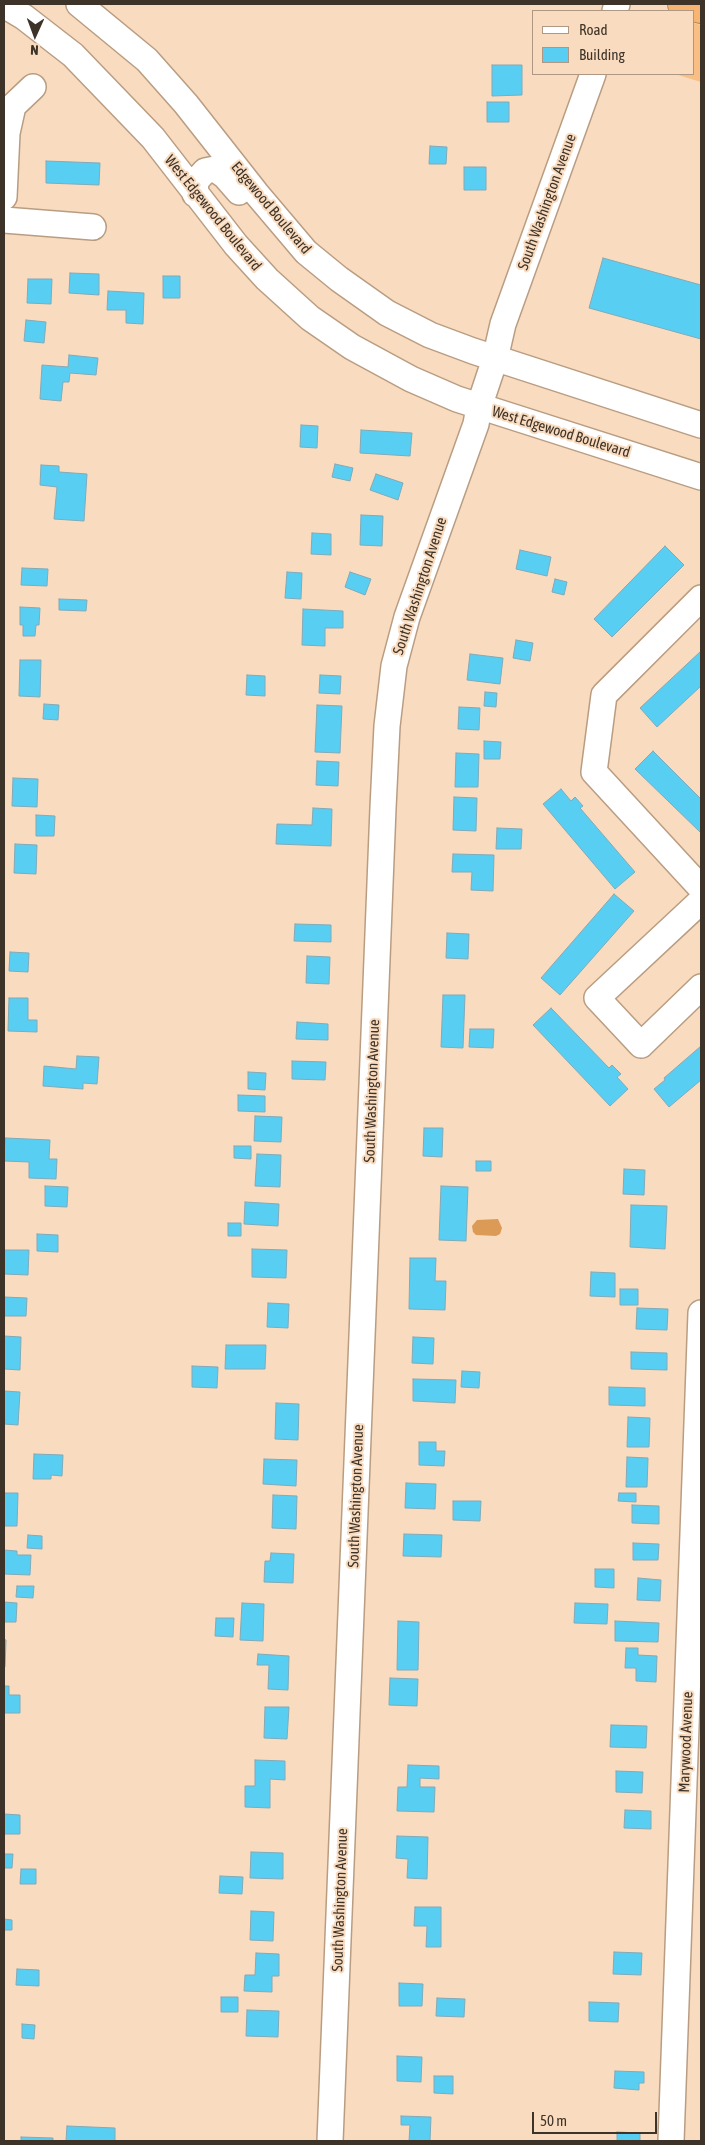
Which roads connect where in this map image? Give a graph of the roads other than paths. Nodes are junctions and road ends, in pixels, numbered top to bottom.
1 (80, 4) edge
2 (682, 4) edge
3 (4, 5) edge
4 (701, 9) edge
5 (592, 75) edge
6 (33, 87) dead end
7 (195, 194) junction
8 (4, 198) edge
9 (4, 220) edge
10 (93, 227) dead end
11 (306, 252) junction
12 (496, 359) junction
13 (479, 407) junction
14 (701, 426) edge
15 (694, 471) edge
16 (701, 598) edge
17 (701, 888) edge
18 (701, 901) edge
19 (701, 987) edge
20 (701, 1313) edge
21 (330, 2141) edge
22 (672, 2141) edge

1 - 11 street, Edgewood Boulevard
2 - 4 highway
3 - 7 street, West Edgewood Boulevard
5 - 12 street, South Washington Avenue
6 - 8 street
7 - 11 street
7 - 13 street, West Edgewood Boulevard
9 - 10 street
11 - 12 street, Edgewood Boulevard
12 - 13 street, South Washington Avenue
12 - 14 street, Edgewood Boulevard
13 - 15 street, West Edgewood Boulevard
13 - 21 street, South Washington Avenue
16 - 17 street
18 - 19 street
20 - 22 street, Marywood Avenue

